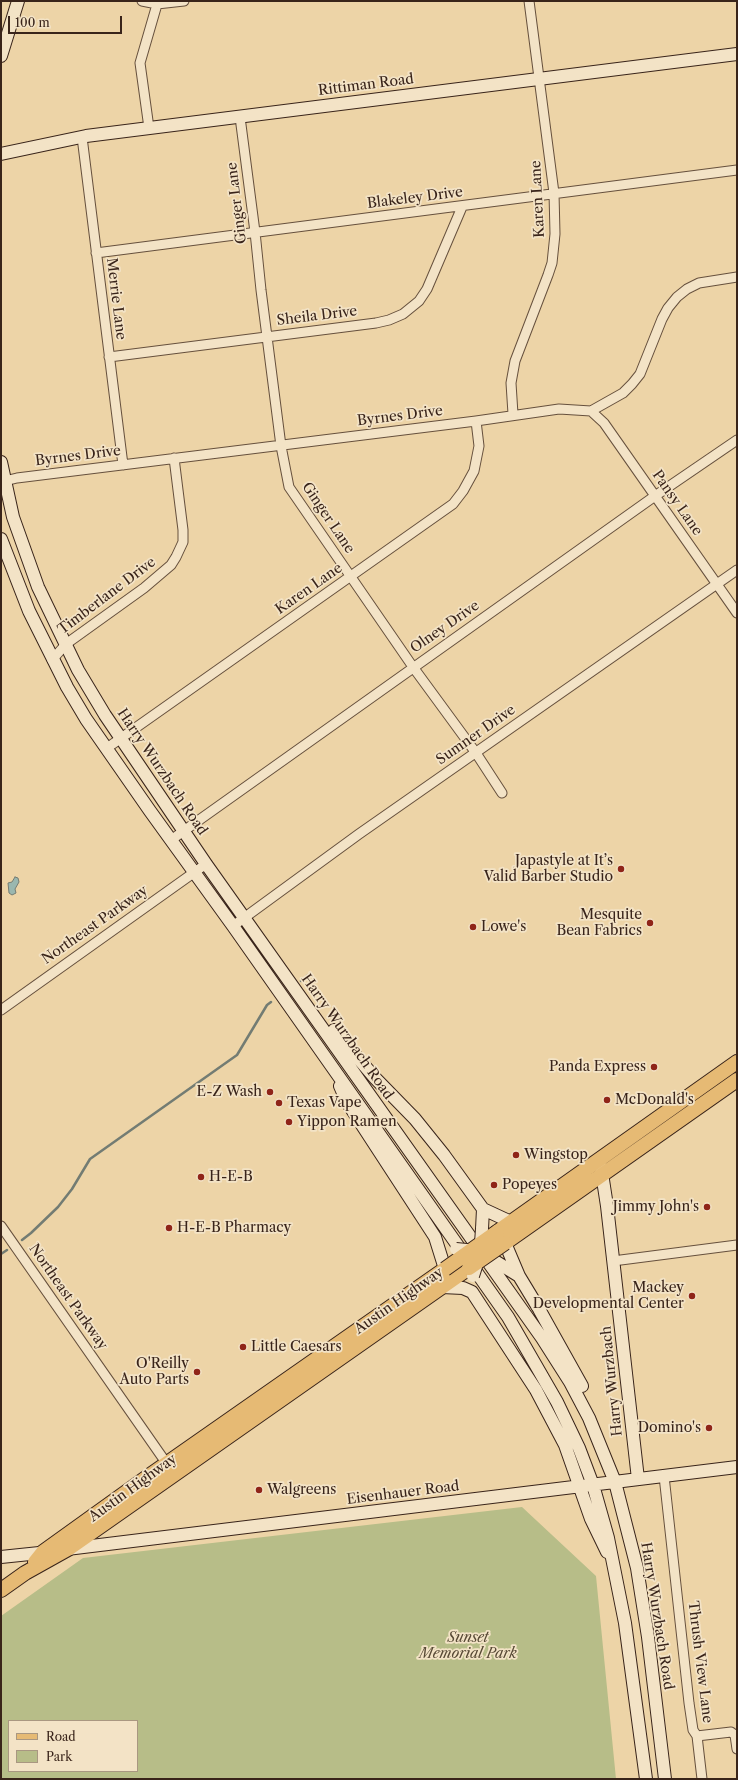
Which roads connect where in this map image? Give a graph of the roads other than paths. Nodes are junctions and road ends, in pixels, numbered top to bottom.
1 (18, 1) edge
2 (142, 1) edge
3 (184, 1) edge
4 (529, 1) edge
5 (157, 3) edge
6 (737, 54) edge
7 (1, 56) edge
8 (540, 78) junction
9 (240, 116) junction
10 (148, 128) junction
11 (82, 137) junction
12 (1, 154) edge
13 (737, 170) edge
14 (554, 193) junction
15 (462, 207) junction
16 (255, 232) junction
17 (96, 253) junction
18 (737, 277) edge
19 (267, 336) junction
20 (109, 356) junction
21 (592, 411) junction
22 (513, 414) junction
23 (476, 421) junction
24 (737, 440) edge
25 (281, 446) junction
26 (174, 458) junction
27 (1, 462) edge
28 (123, 465) junction
29 (3, 482) edge
30 (655, 496) junction
31 (1, 539) edge
32 (737, 570) edge
33 (351, 576) junction
34 (717, 585) junction
35 (737, 613) edge
36 (66, 644) junction
37 (52, 660) junction
38 (414, 667) junction
39 (120, 737) junction
40 (107, 748) junction
41 (476, 753) junction
42 (502, 793) dead end
43 (183, 830) junction
44 (171, 840) junction
45 (206, 864) junction
46 (194, 872) junction
47 (244, 916) junction
48 (233, 926) junction
49 (1, 1010) edge
50 (311, 1011) junction
51 (306, 1030) junction
52 (737, 1062) edge
53 (333, 1068) junction
54 (737, 1080) edge
55 (362, 1082) junction
56 (598, 1160) junction
57 (603, 1175) junction
58 (483, 1209) junction
59 (532, 1216) junction
60 (511, 1222) junction
61 (1, 1226) edge
62 (435, 1237) junction
63 (737, 1245) edge
64 (481, 1252) junction
65 (613, 1261) junction
66 (445, 1269) junction
67 (518, 1276) junction
68 (442, 1287) junction
69 (472, 1292) junction
70 (380, 1325) junction
71 (589, 1418) junction
72 (167, 1464) junction
73 (737, 1467) edge
74 (664, 1476) junction
75 (638, 1480) junction
76 (616, 1482) junction
77 (593, 1485) junction
78 (579, 1487) junction
79 (68, 1549) junction
80 (43, 1552) junction
81 (1, 1557) edge
82 (614, 1566) junction
83 (25, 1573) junction
84 (1, 1590) edge
85 (697, 1736) junction
86 (737, 1749) edge
87 (646, 1779) edge
88 (665, 1779) edge
89 (702, 1779) edge

1 - 7 main road
2 - 5 street
3 - 5 street
4 - 8 street, Karen Lane
5 - 10 street
6 - 8 main road, Rittiman Road
8 - 9 main road, Rittiman Road
8 - 14 street, Karen Lane
9 - 10 main road, Rittiman Road
9 - 16 street, Ginger Lane
10 - 11 main road, Rittiman Road
11 - 12 main road, Rittiman Road
11 - 17 street, Merrie Lane
13 - 14 street, Blakeley Drive
14 - 15 street, Blakeley Drive
14 - 22 street, Karen Lane
15 - 16 street, Blakeley Drive
15 - 19 street, Sheila Drive
16 - 17 street, Blakeley Drive
16 - 19 street, Ginger Lane
17 - 20 street, Merrie Lane
18 - 21 street
19 - 20 street, Sheila Drive
19 - 25 street, Ginger Lane
20 - 28 street, Merrie Lane
21 - 22 street, Byrnes Drive
21 - 30 street, Pansy Lane
22 - 23 street, Byrnes Drive
23 - 25 street, Byrnes Drive
23 - 33 street, Karen Lane
24 - 30 street, Olney Drive
25 - 26 street, Byrnes Drive
25 - 33 street, Ginger Lane
26 - 28 street, Byrnes Drive
26 - 36 street, Timberlane Drive
27 - 29 main road, Harry Wurzbach Road
28 - 29 street, Byrnes Drive
29 - 36 main road, Harry Wurzbach Road
30 - 34 street, Pansy Lane
30 - 38 street, Olney Drive
31 - 37 main road, Harry Wurzbach Road
32 - 34 street, Sumner Drive
33 - 38 street, Ginger Lane
33 - 39 street, Karen Lane
34 - 35 street, Pansy Lane
34 - 41 street, Sumner Drive
36 - 37 street, Timberlane Drive
36 - 39 main road, Harry Wurzbach Road
37 - 40 main road, Harry Wurzbach Road
38 - 41 street, Ginger Lane
38 - 43 street, Olney Drive
39 - 40 street, Karen Lane
39 - 43 main road, Harry Wurzbach Road
40 - 44 main road, Harry Wurzbach Road
41 - 42 street, Ginger Lane
41 - 47 street, Sumner Drive
43 - 44 street, Olney Drive
43 - 45 main road, Harry Wurzbach Road
44 - 46 main road, Harry Wurzbach Road
45 - 46 street, Northeast Parkway
45 - 47 main road, Harry Wurzbach Road
46 - 48 main road, Harry Wurzbach Road
46 - 49 street, Northeast Parkway
47 - 48 street, Sumner Drive
47 - 50 main road, Harry Wurzbach Road
48 - 51 main road, Harry Wurzbach Road
50 - 55 main road, Harry Wurzbach Road
50 - 58 main road
51 - 53 main road, Harry Wurzbach Road
51 - 55 main road
52 - 56 main road, Austin Highway
53 - 62 main road
53 - 77 main road, Harry Wurzbach Road
54 - 57 main road, Austin Highway
55 - 71 main road, Harry Wurzbach Road
56 - 57 main road, Harry Wurzbach
56 - 59 main road, Austin Highway
57 - 59 main road, Austin Highway
57 - 65 main road, Harry Wurzbach
58 - 60 main road
58 - 64 main road, bridge
59 - 60 main road, Austin Highway
59 - 64 main road, Austin Highway
60 - 64 main road, Austin Highway
61 - 72 street, Northeast Parkway
62 - 64 main road, bridge
62 - 66 main road
63 - 65 street
64 - 66 main road, Austin Highway, bridge
64 - 67 main road
64 - 67 main road
64 - 68 main road, Austin Highway
64 - 69 main road, bridge
65 - 75 main road, Harry Wurzbach
66 - 70 main road, Austin Highway
67 - 71 main road
68 - 69 main road
68 - 70 main road, Austin Highway
69 - 78 main road
70 - 72 main road, Austin Highway
70 - 79 main road, Austin Highway
71 - 76 main road, Harry Wurzbach Road
72 - 80 main road, Austin Highway
73 - 74 main road, Eisenhauer Road
74 - 75 main road, Eisenhauer Road
74 - 85 street, Thrush View Lane
75 - 76 main road, Eisenhauer Road
76 - 77 main road, Eisenhauer Road
76 - 88 main road, Harry Wurzbach Road
77 - 78 main road, Eisenhauer Road
77 - 82 main road, Harry Wurzbach Road
78 - 79 main road, Eisenhauer Road
78 - 82 main road
79 - 80 main road, Eisenhauer Road
79 - 83 main road, Austin Highway
80 - 81 main road, Eisenhauer Road
80 - 83 main road, Austin Highway
82 - 87 main road, Harry Wurzbach Road
83 - 84 main road, Austin Highway
85 - 86 street
85 - 89 street, Thrush View Lane

